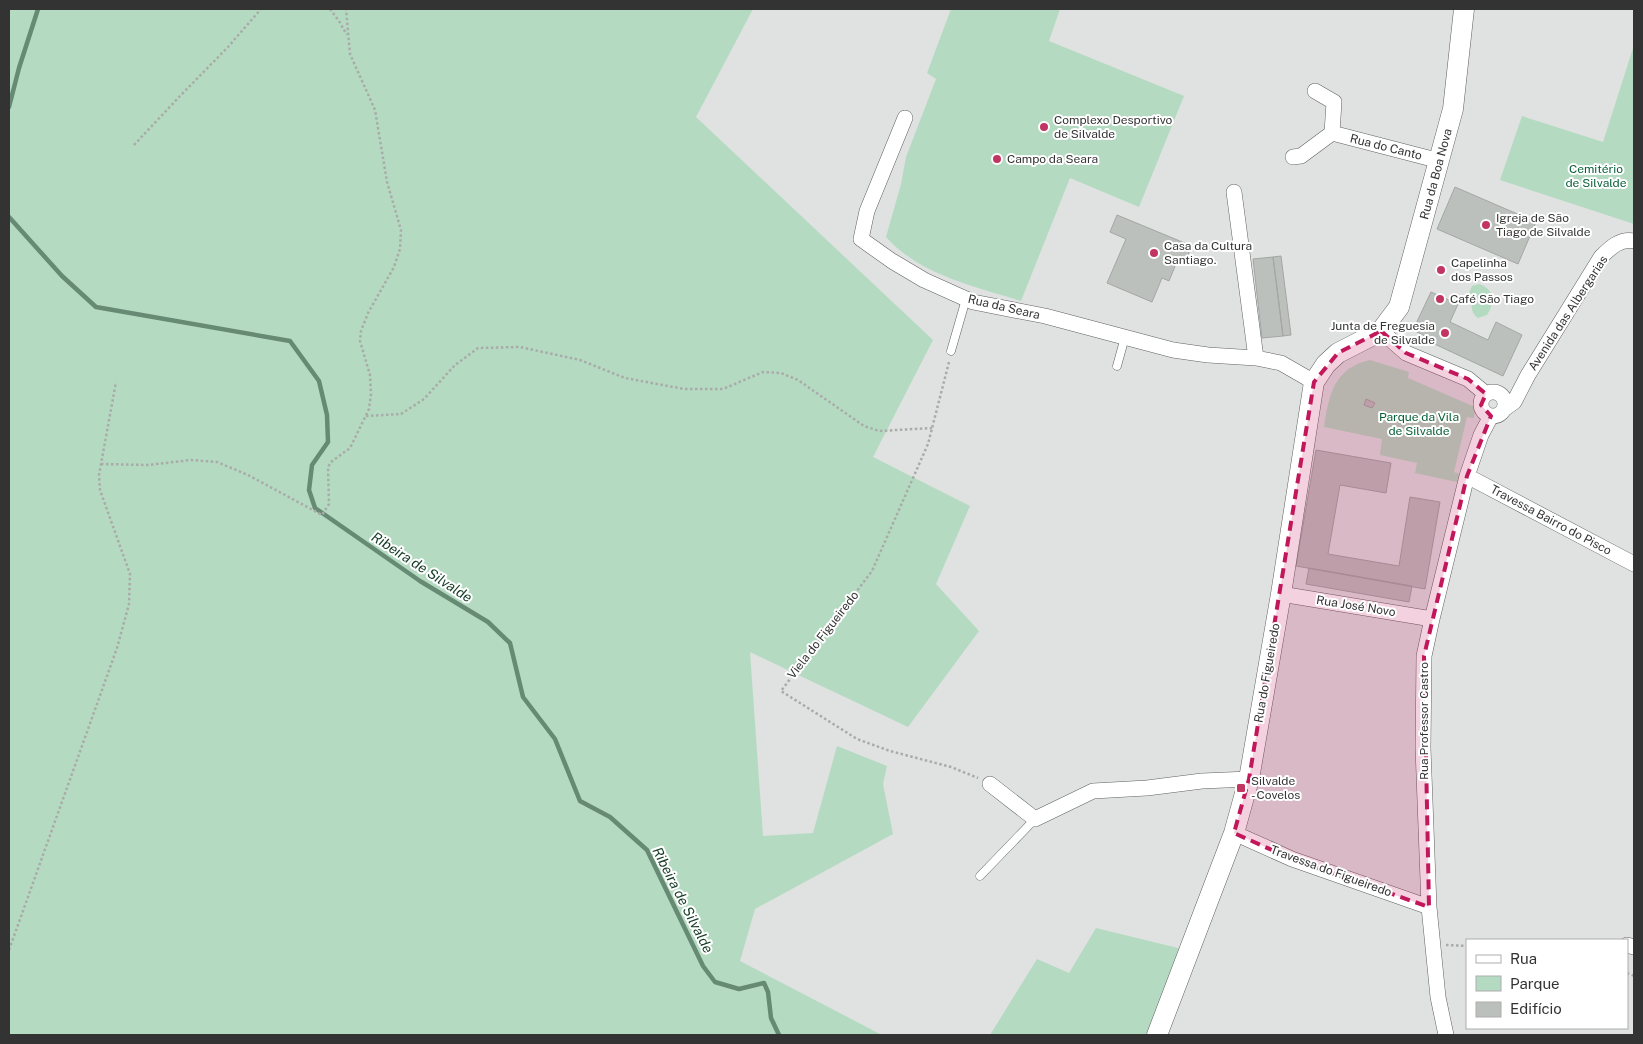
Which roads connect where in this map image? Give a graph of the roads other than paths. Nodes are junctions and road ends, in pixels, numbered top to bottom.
1 (1464, 9) edge
2 (1314, 90) dead end
3 (905, 118) dead end
4 (1332, 134) junction
5 (1293, 157) dead end
6 (1440, 161) junction
7 (1234, 192) dead end
8 (1634, 241) edge
9 (966, 299) junction
10 (1381, 331) junction
11 (1125, 337) junction
12 (951, 351) road end
13 (1256, 358) junction
14 (1117, 366) dead end
15 (1528, 375) junction
16 (1314, 382) junction
17 (1492, 393) junction
18 (1498, 413) junction
19 (1467, 476) junction
20 (1634, 564) edge
21 (1281, 594) junction
22 (1432, 619) junction
23 (1249, 779) junction
24 (990, 784) road end
25 (1035, 819) junction
26 (1234, 833) junction
27 (980, 876) dead end
28 (1429, 906) junction
29 (1157, 1035) edge
30 (1446, 1035) edge

1 - 6 main road, Rua da Boa Nova
2 - 4 street, Rua do Canto
3 - 9 street, Rua da Seara
4 - 5 street, Rua do Canto
4 - 6 street, Rua do Canto
6 - 10 main road, Rua da Boa Nova
7 - 13 street
8 - 15 street, Avenida das Albergarias
9 - 11 street, Rua da Seara
9 - 12 lane
10 - 16 main road, Rua do Figueiredo
10 - 17 street
11 - 13 street, Rua da Seara
11 - 14 lane
13 - 16 street, Rua da Seara
15 - 17 street, Avenida das Albergarias
15 - 18 street, Avenida das Albergarias
16 - 21 main road, Rua do Figueiredo
17 - 18 street
17 - 18 street
18 - 19 street, Rua Professor Castro
19 - 20 street, Travessa Bairro do Pisco
19 - 22 street, Rua Professor Castro
21 - 22 street, Rua José Novo
21 - 23 main road, Rua do Figueiredo
22 - 28 street, Rua Professor Castro
23 - 25 street
23 - 26 main road, Rua do Figueiredo
24 - 25 street
25 - 27 lane
26 - 28 street, Travessa do Figueiredo
26 - 29 main road, Rua do Figueiredo
28 - 30 street, Rua Professor Castro

